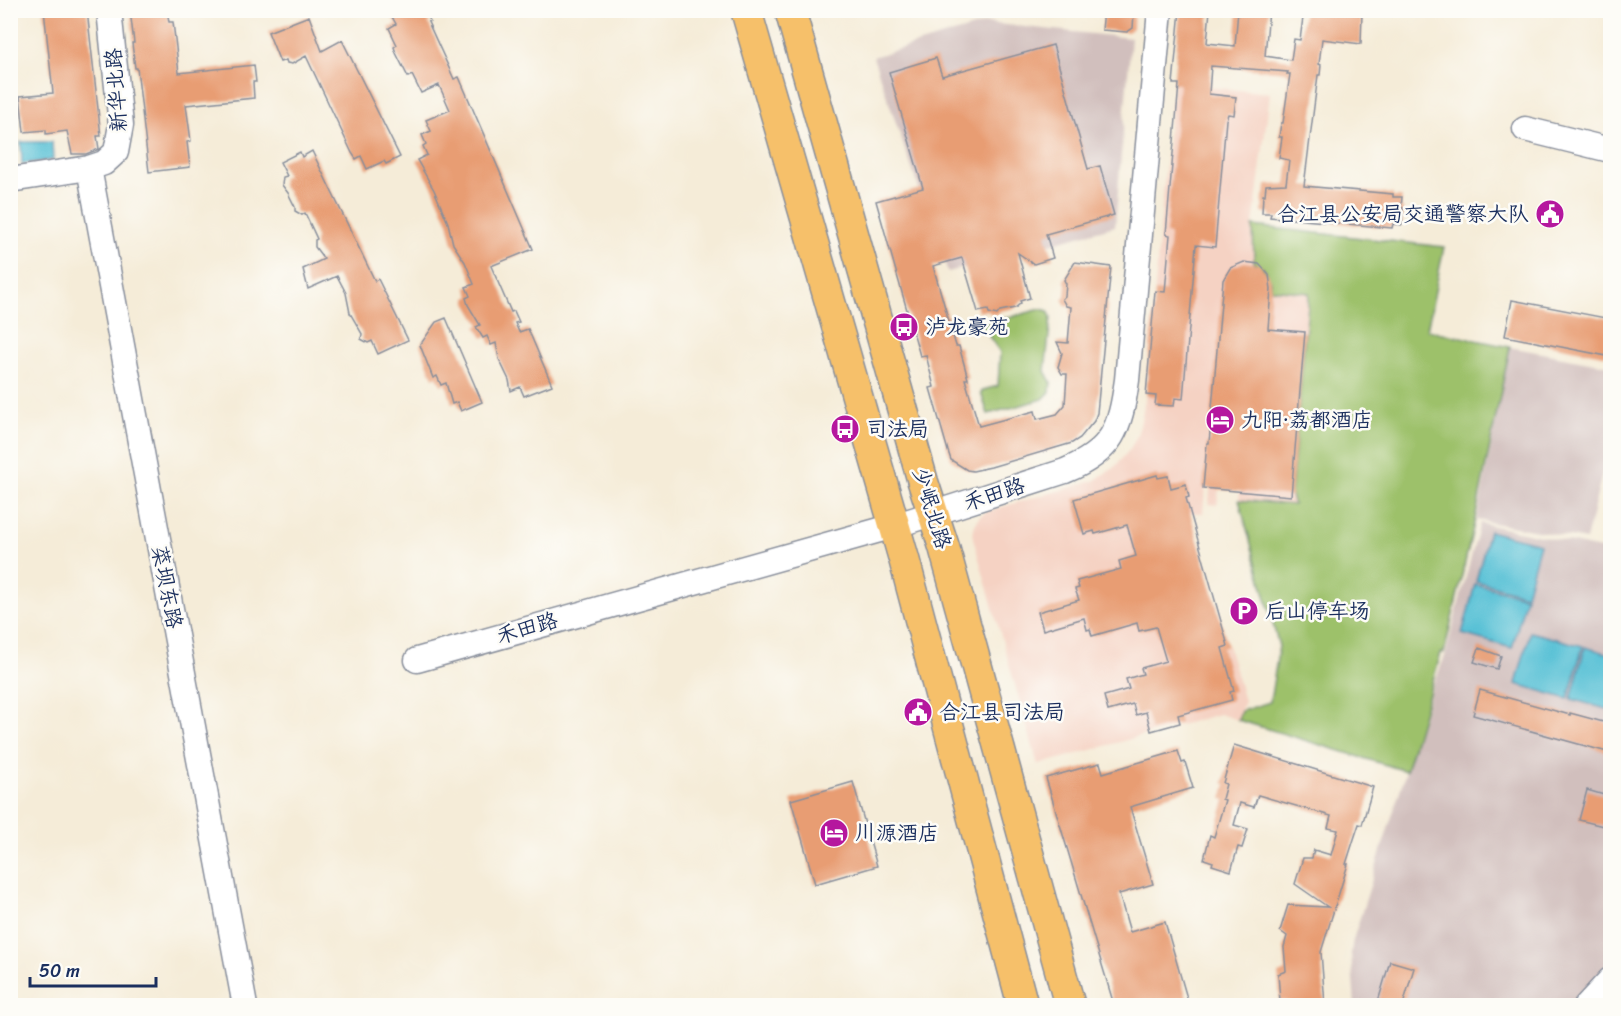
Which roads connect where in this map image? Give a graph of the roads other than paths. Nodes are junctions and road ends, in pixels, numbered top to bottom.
1 (109, 10) edge
2 (790, 10) edge
3 (1160, 10) edge
4 (747, 11) edge
5 (1525, 129) dead end
6 (1611, 150) edge
7 (97, 165) junction
8 (10, 180) edge
9 (933, 513) junction
10 (894, 526) junction
11 (417, 660) dead end
12 (1611, 980) edge
13 (245, 1005) edge
14 (1023, 1005) edge
15 (1070, 1005) edge
16 (1586, 1005) edge

1 - 7 street, 新华北路
2 - 9 main road, 少岷北路
3 - 9 street, 禾田路
4 - 10 main road, 少岷北路
5 - 6 street
7 - 8 street
7 - 13 street, 菜坝东路
9 - 10 street, 禾田路
9 - 15 main road, 少岷北路
10 - 11 street, 禾田路
10 - 14 main road, 少岷北路
12 - 16 street

